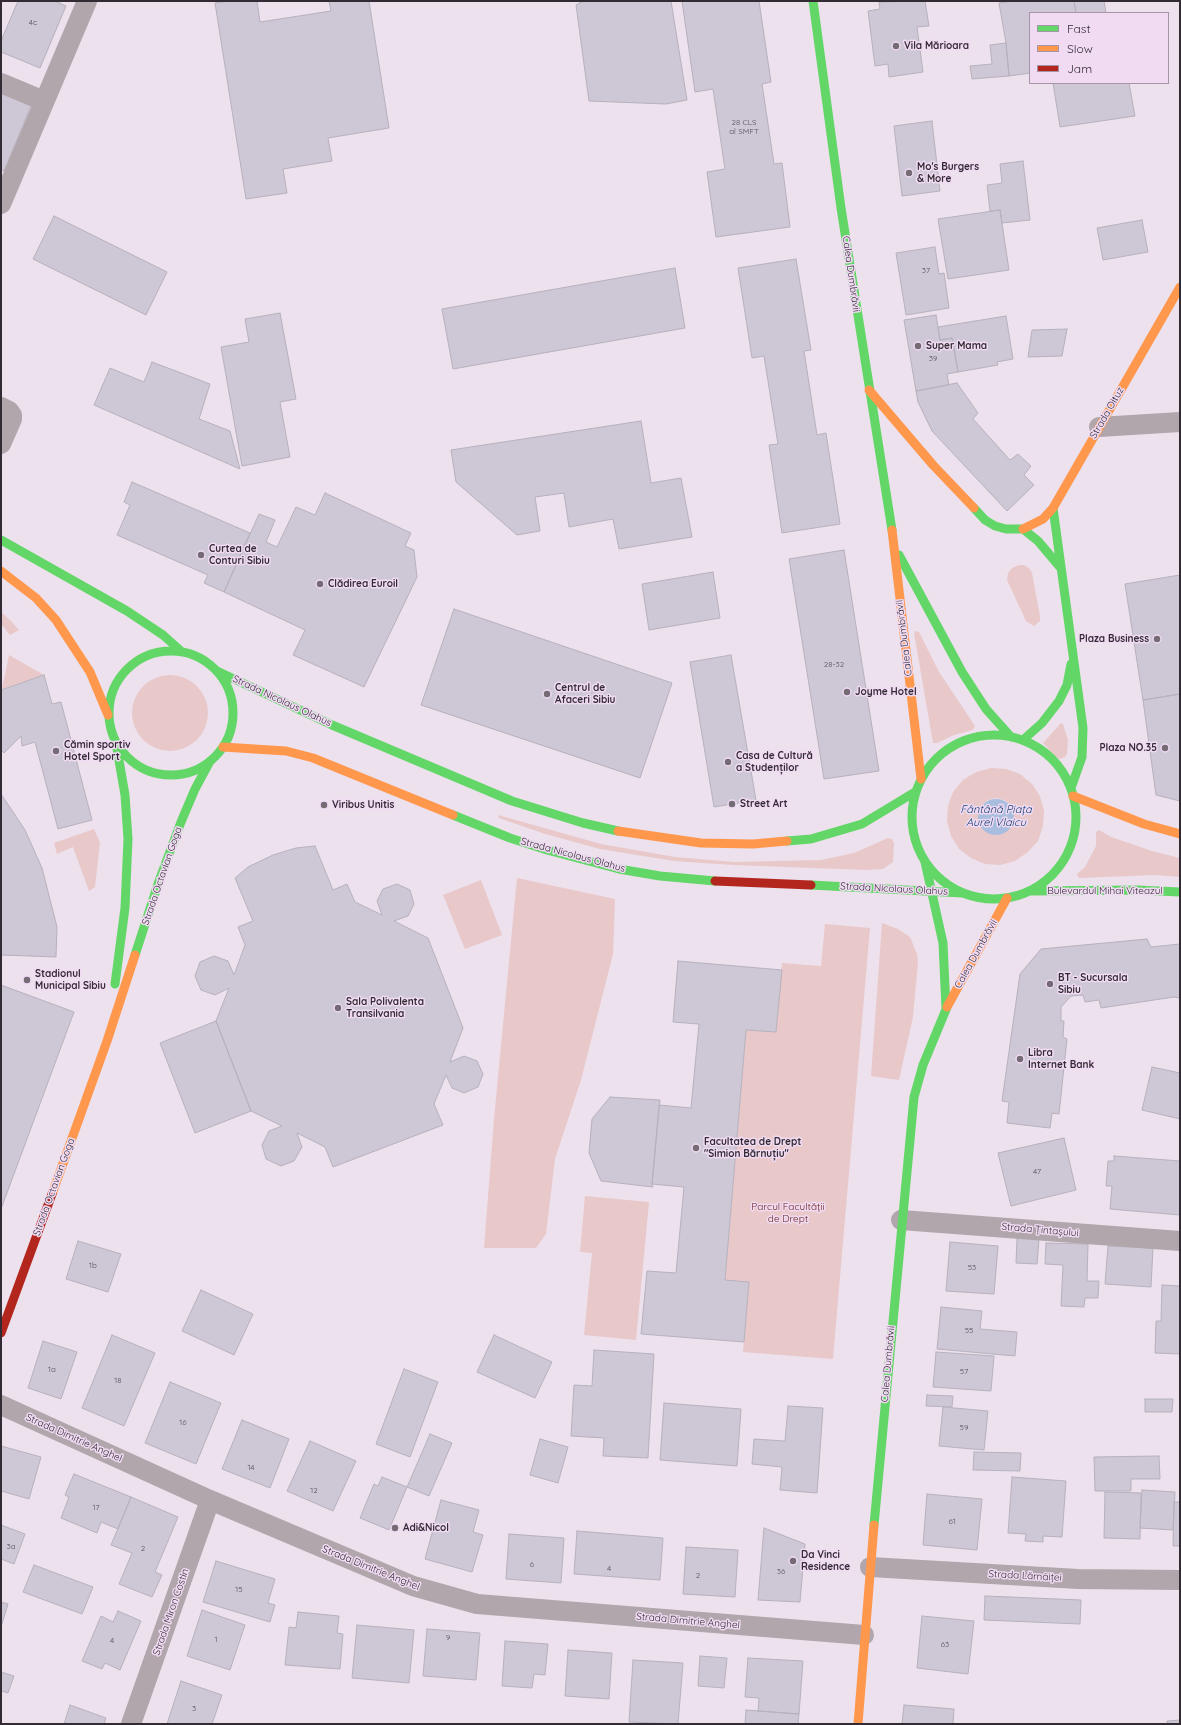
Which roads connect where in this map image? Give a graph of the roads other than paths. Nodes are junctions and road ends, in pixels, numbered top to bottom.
1 (87, 1) edge
2 (813, 1) edge
3 (1, 83) edge
4 (44, 101) junction
5 (1, 204) edge
6 (1180, 287) edge
7 (869, 390) junction
8 (1, 407) edge
9 (1180, 422) edge
10 (1099, 427) junction
11 (1, 444) edge
12 (1053, 508) junction
13 (1023, 529) junction
14 (1, 540) edge
15 (894, 545) junction
16 (1060, 567) junction
17 (1, 571) edge
18 (182, 652) junction
19 (1073, 655) junction
20 (218, 671) junction
21 (108, 715) junction
22 (1011, 737) junction
23 (1023, 740) junction
24 (116, 743) junction
25 (223, 747) junction
26 (210, 761) junction
27 (921, 779) junction
28 (915, 792) junction
29 (1072, 792) junction
30 (1180, 834) edge
31 (925, 862) junction
32 (931, 891) junction
33 (1030, 891) junction
34 (1180, 892) edge
35 (962, 893) junction
36 (1007, 898) junction
37 (946, 1010) junction
38 (107, 1041) junction
39 (901, 1220) junction
40 (1180, 1241) edge
41 (1, 1334) edge
42 (1, 1405) edge
43 (210, 1500) junction
44 (870, 1567) junction
45 (1180, 1580) edge
46 (864, 1635) junction
47 (131, 1724) edge
48 (858, 1724) edge

1 - 4 street
2 - 7 main road, Calea Dumbrăvii
3 - 4 street
4 - 5 street
6 - 10 main road, Strada Oituz
7 - 13 main road
7 - 15 main road, Calea Dumbrăvii
8 - 11 street
9 - 10 street
10 - 12 main road, Strada Oituz
12 - 13 main road, Strada Oituz
12 - 16 main road
13 - 16 main road
14 - 18 main road
15 - 22 main road, Calea Dumbrăvii
15 - 27 main road, Calea Dumbrăvii
16 - 19 main road
17 - 21 main road
18 - 20 main road
18 - 21 main road
19 - 23 main road
19 - 29 main road
20 - 25 main road
20 - 28 main road, Strada Nicolaus Olahus
21 - 24 main road
22 - 23 main road
22 - 27 main road
23 - 29 main road
24 - 26 main road
24 - 38 main road, Strada Octavian Goga
25 - 26 main road
25 - 32 main road, Strada Nicolaus Olahus
26 - 38 main road, Strada Octavian Goga
27 - 28 main road
28 - 31 main road
29 - 30 main road
29 - 33 main road
31 - 32 main road, Calea Dumbrăvii
31 - 35 main road
32 - 35 main road, Strada Nicolaus Olahus
32 - 37 main road, Calea Dumbrăvii
33 - 34 main road, Bulevardul Mihai Viteazul
33 - 36 main road
35 - 36 main road
36 - 37 main road, Calea Dumbrăvii
37 - 39 main road, Calea Dumbrăvii
38 - 41 main road, Strada Octavian Goga
39 - 40 street, Strada Țintașului
39 - 44 main road, Calea Dumbrăvii
42 - 43 street, Strada Dimitrie Anghel
43 - 46 street, Strada Dimitrie Anghel
43 - 47 street, Strada Miron Costin
44 - 45 street, Strada Lămâiței
44 - 46 main road, Calea Dumbrăvii
46 - 48 main road, Calea Dumbrăvii

